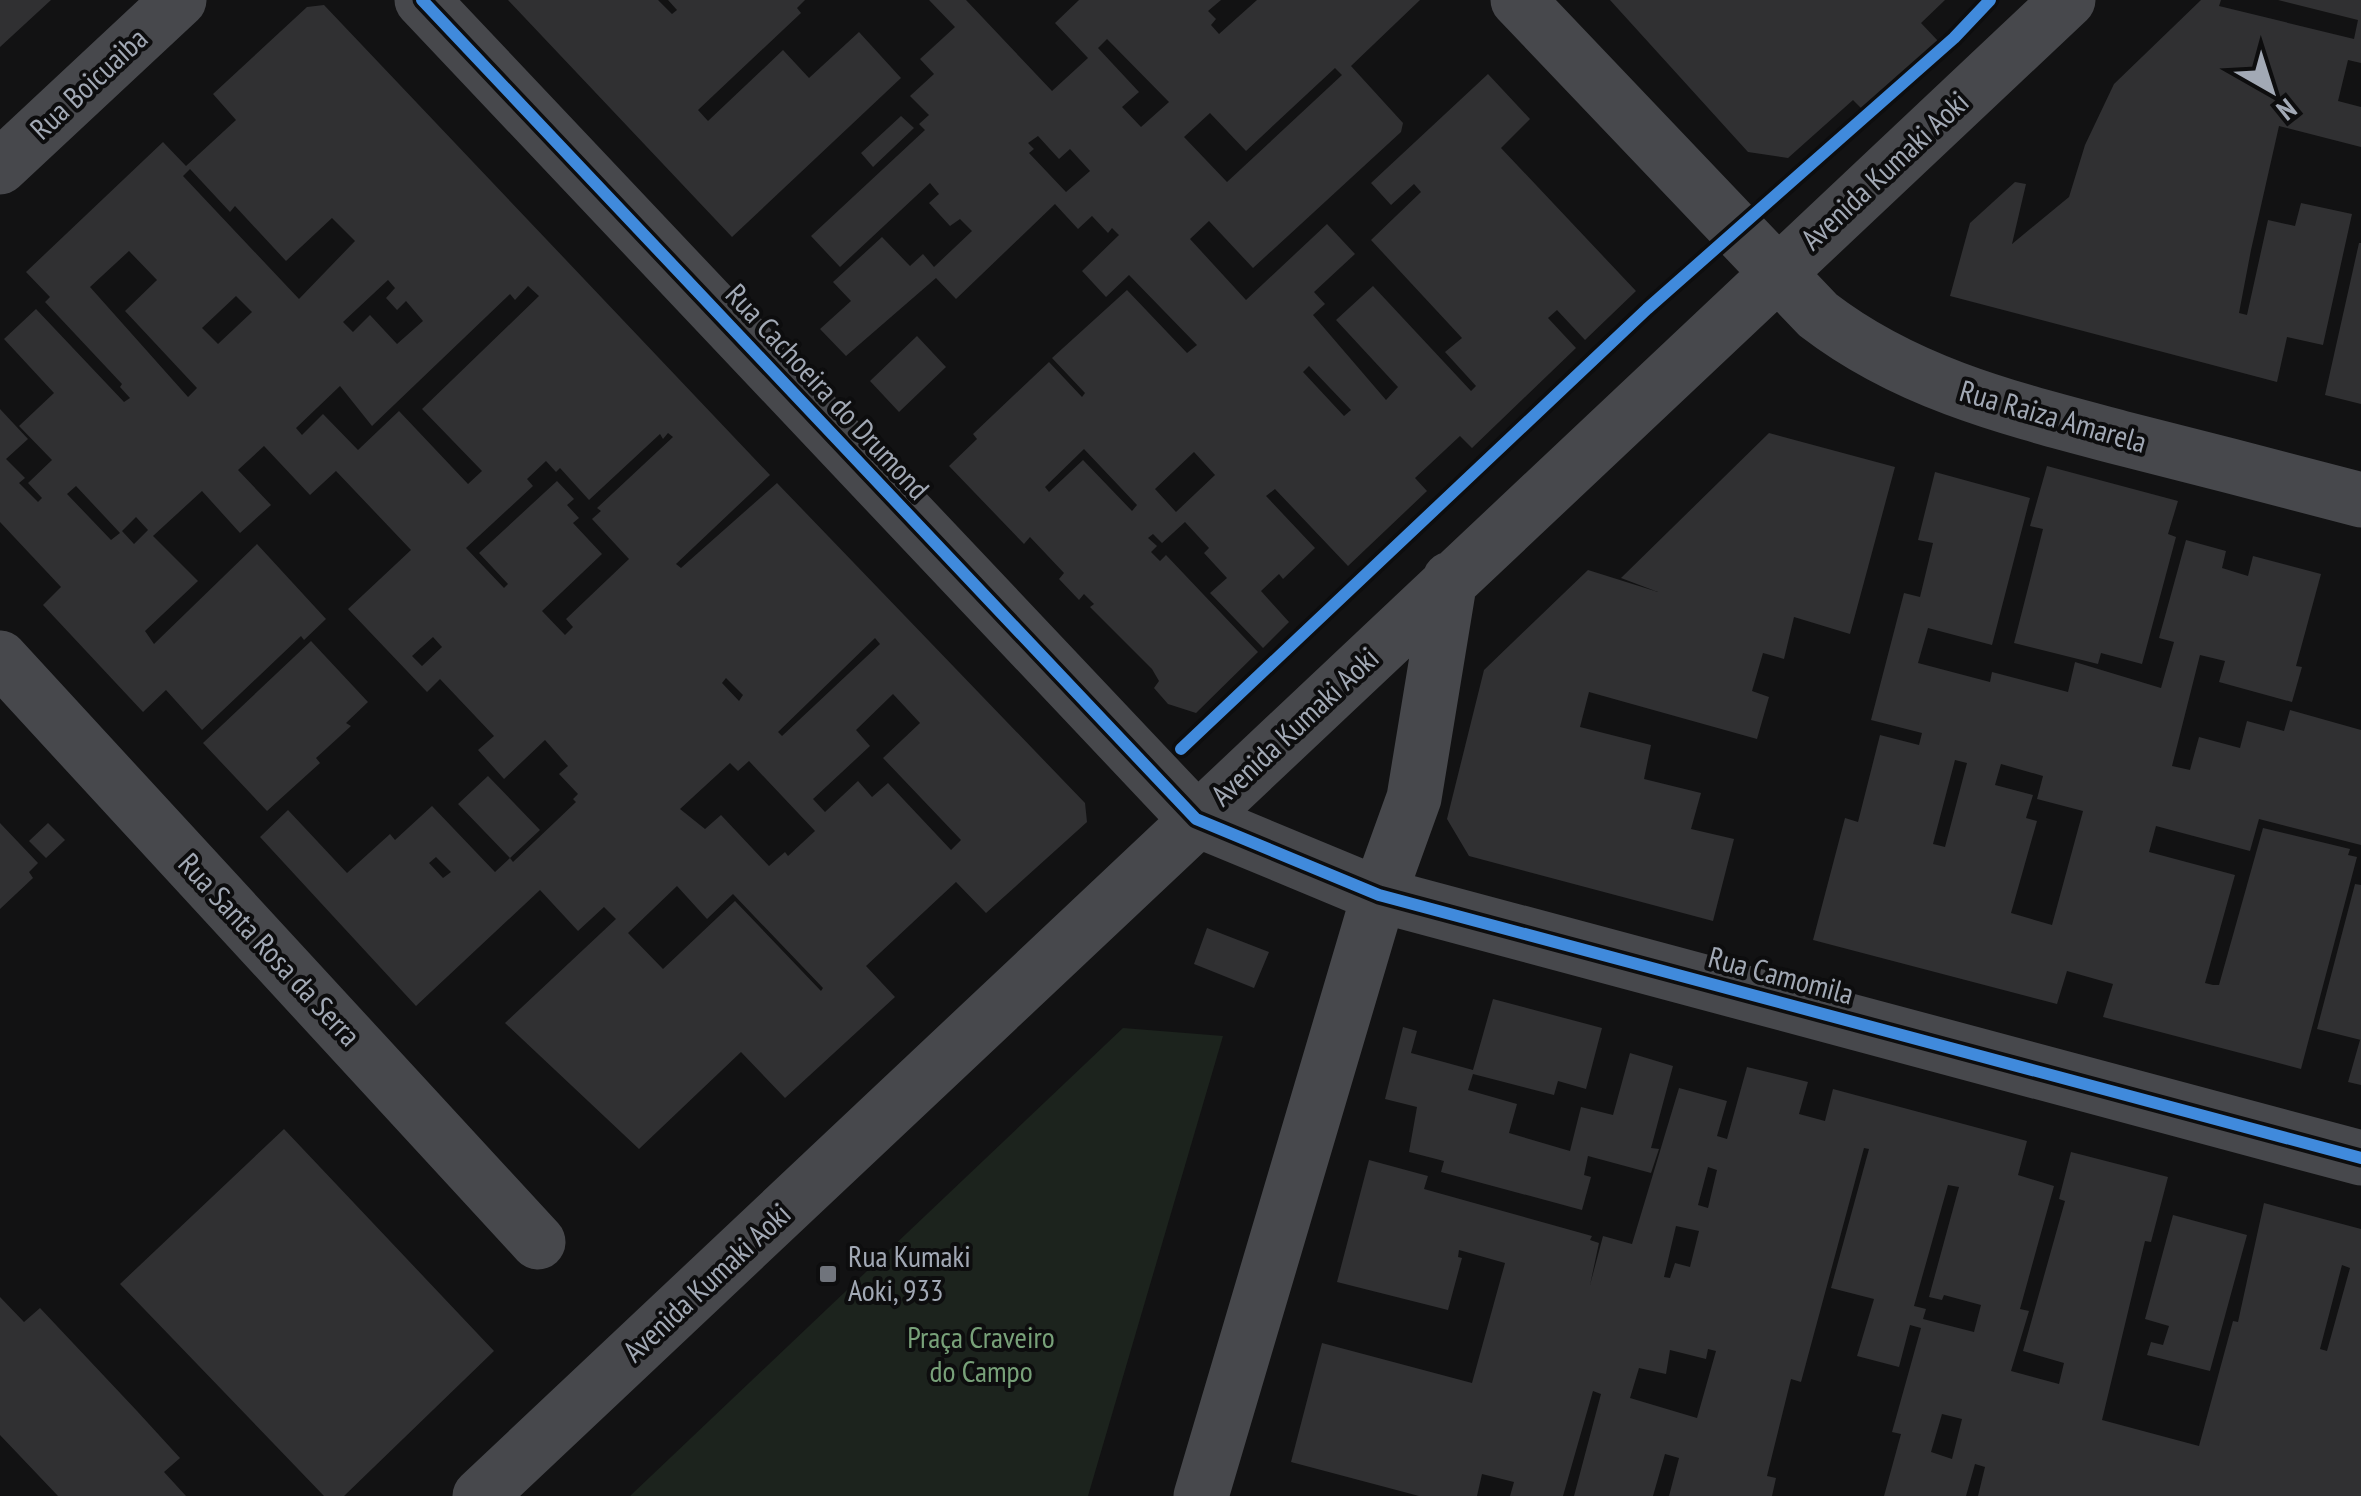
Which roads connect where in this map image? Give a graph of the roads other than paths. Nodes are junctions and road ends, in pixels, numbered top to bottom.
1 (179, 0) edge
2 (422, 0) edge
3 (1518, 0) edge
4 (2068, 0) edge
5 (0, 167) edge
6 (1777, 272) junction
7 (2361, 500) edge
8 (1450, 579) junction
9 (0, 658) edge
10 (1196, 819) junction
11 (1380, 895) junction
12 (2361, 1158) edge
13 (538, 1242) dead end
14 (480, 1496) edge
15 (1201, 1496) edge

1 - 5 street, Rua Boicuaiba
2 - 10 street, Rua Cachoeira do Drumond
3 - 6 street, Rua Raiza Amarela
4 - 6 street, Avenida Kumaki Aoki
6 - 7 street, Rua Raiza Amarela
6 - 8 street, Avenida Kumaki Aoki
8 - 10 street, Avenida Kumaki Aoki
8 - 11 street
9 - 13 street, Rua Santa Rosa da Serra
10 - 11 street, Rua Camomila
10 - 14 street, Avenida Kumaki Aoki
11 - 12 street, Rua Camomila
11 - 15 street

